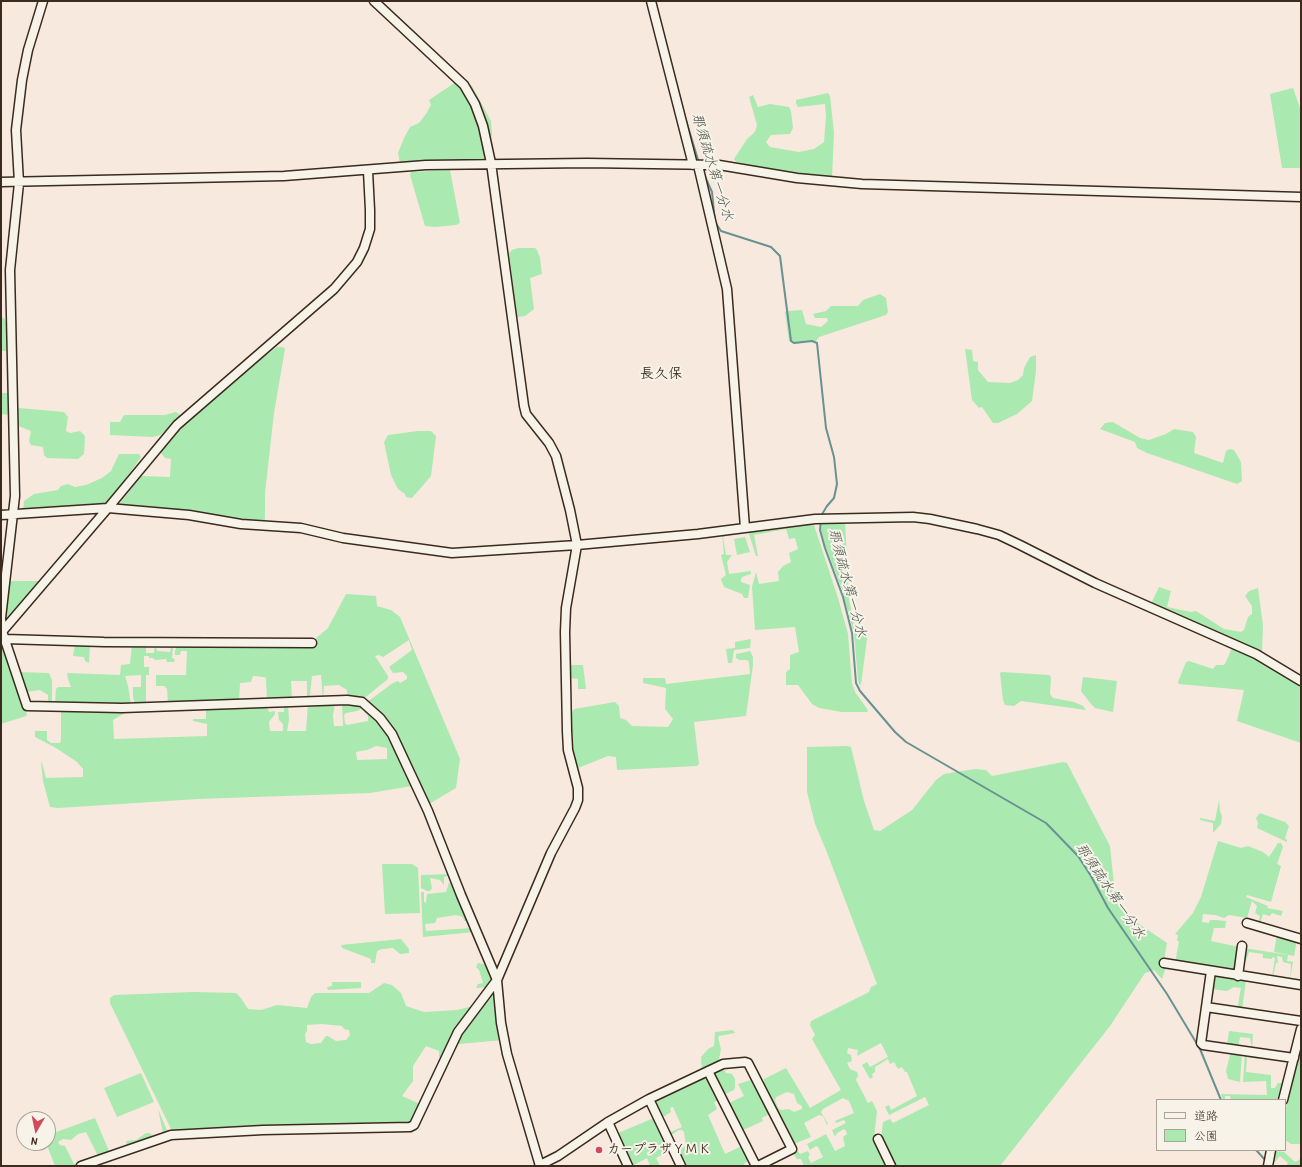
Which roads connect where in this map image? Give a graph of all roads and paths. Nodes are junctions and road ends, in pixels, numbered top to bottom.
1 (42, 1) edge
2 (374, 1) edge
3 (651, 1) edge
4 (491, 163) junction
5 (695, 165) junction
6 (368, 171) junction
7 (1, 182) edge
8 (19, 183) junction
9 (1301, 197) edge
10 (108, 508) junction
11 (14, 514) junction
12 (1, 515) edge
13 (745, 528) junction
14 (577, 545) junction
15 (3, 635) edge
16 (312, 643) dead end
17 (1301, 681) edge
18 (1247, 923) dead end
19 (1301, 939) edge
20 (1242, 946) dead end
21 (1164, 963) dead end
22 (1211, 971) junction
23 (1238, 976) junction
24 (497, 980) junction
25 (1301, 985) edge
26 (1206, 1007) junction
27 (1301, 1022) edge
28 (1301, 1029) edge
29 (1294, 1058) junction
30 (708, 1071) junction
31 (649, 1098) junction
32 (1283, 1099) edge
33 (608, 1122) junction
34 (878, 1139) dead end
35 (1271, 1151) edge
36 (81, 1166) edge
37 (540, 1166) edge
38 (628, 1166) edge
39 (681, 1166) edge
40 (757, 1166) edge
41 (891, 1166) edge
42 (1268, 1166) edge

1 - 8 street
2 - 4 street
3 - 5 street
4 - 5 street
4 - 6 street
4 - 14 street
5 - 9 street
5 - 13 street
6 - 8 street
6 - 10 street
7 - 8 street
8 - 11 street
10 - 11 street
10 - 14 street
10 - 15 street
11 - 12 street
11 - 15 street
13 - 14 street
13 - 17 street
14 - 24 street
15 - 16 street
15 - 24 street
18 - 19 street
20 - 23 street
21 - 22 street
22 - 23 street
22 - 26 street
23 - 25 street
24 - 36 street
24 - 37 street
26 - 27 street
26 - 29 street
28 - 29 street
29 - 32 street
30 - 31 street
30 - 40 street
30 - 40 street
31 - 33 street
31 - 39 street
33 - 37 street
33 - 38 street
34 - 41 street
35 - 42 street

